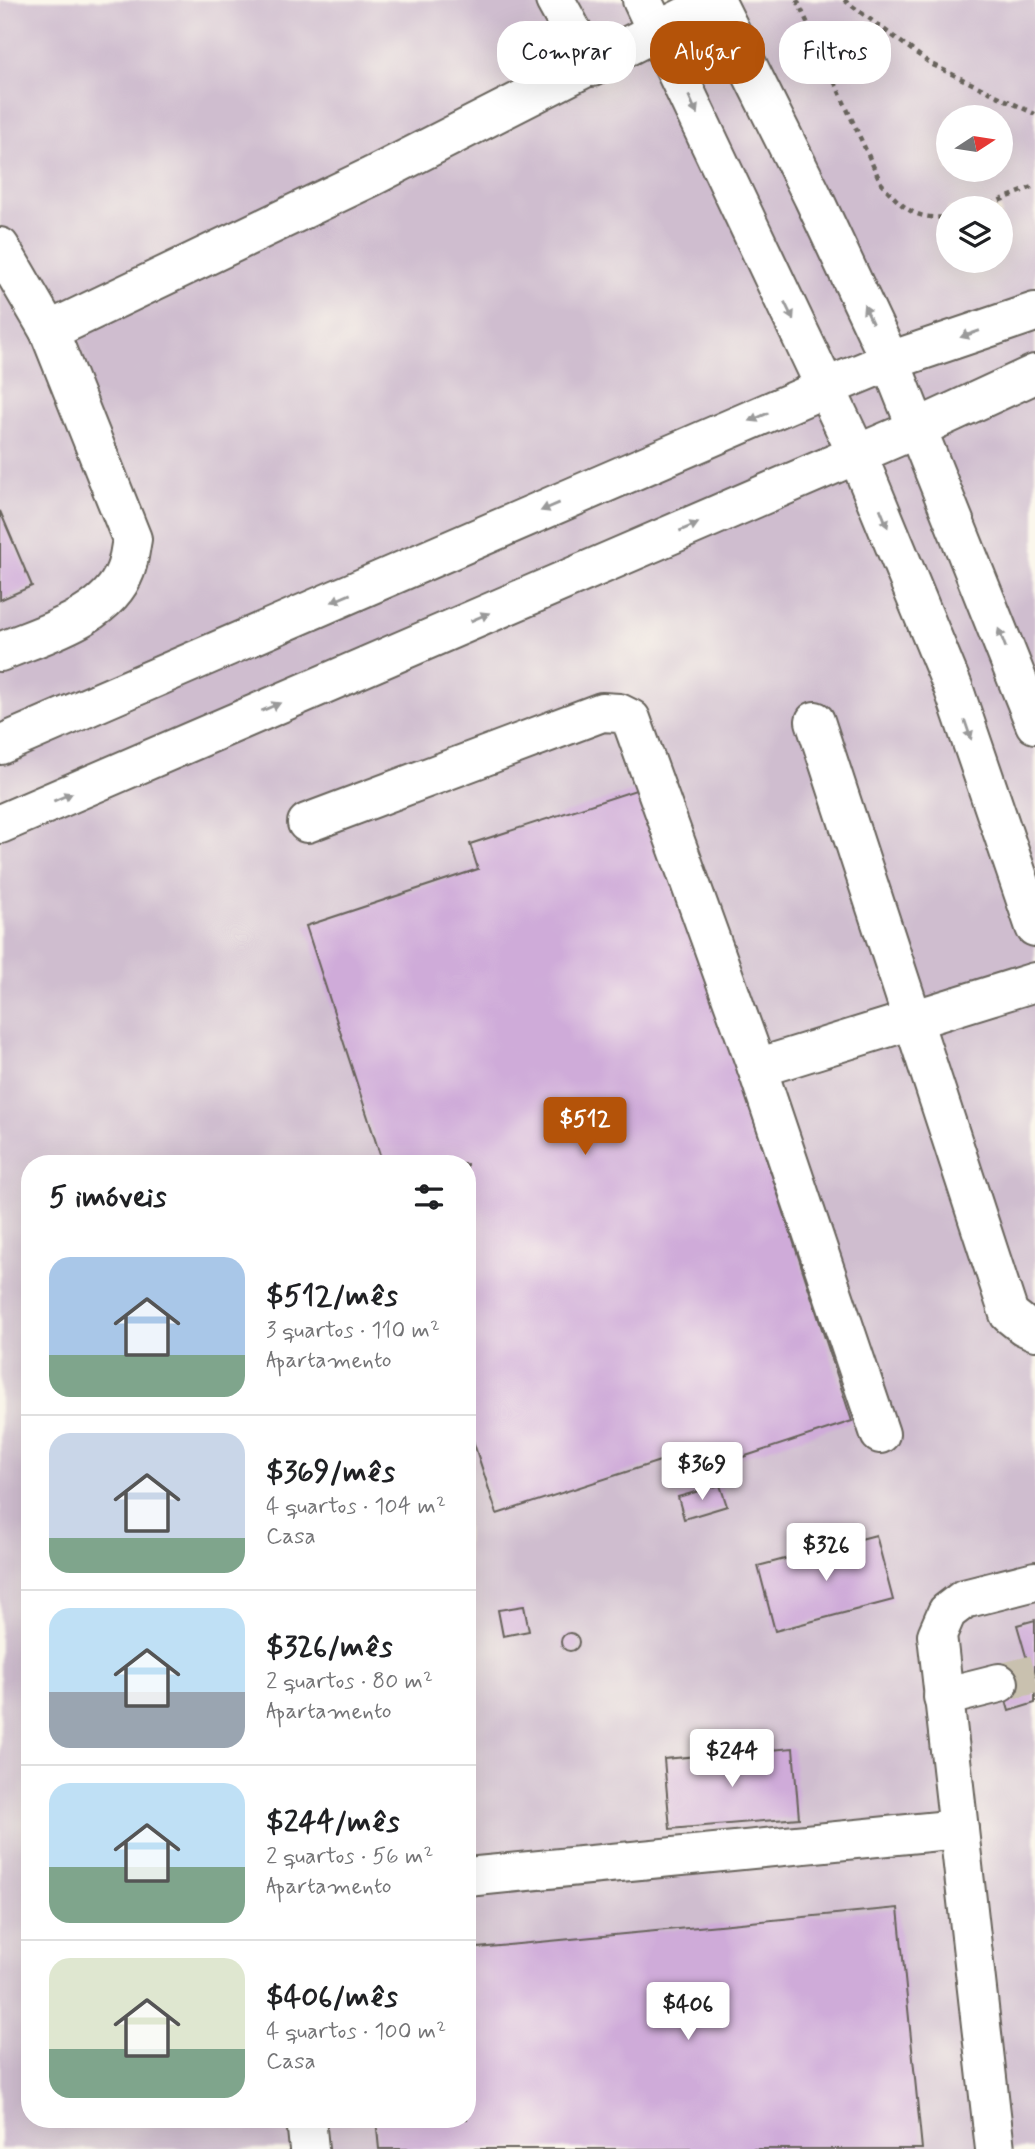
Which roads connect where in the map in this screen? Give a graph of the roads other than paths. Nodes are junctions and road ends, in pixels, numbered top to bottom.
1 (555, 0) edge
2 (716, 1) edge
3 (650, 16) edge
4 (567, 21) edge
5 (636, 28) edge
6 (558, 84) edge
7 (0, 247) edge
8 (1035, 312) edge
9 (49, 331) junction
10 (890, 361) junction
11 (1035, 374) edge
12 (827, 387) junction
13 (918, 428) junction
14 (857, 454) junction
15 (0, 652) edge
16 (815, 721) dead end
17 (1035, 724) edge
18 (0, 745) edge
19 (307, 823) dead end
20 (0, 824) edge
21 (1035, 928) edge
22 (1035, 982) edge
23 (914, 1019) junction
24 (757, 1068) junction
25 (1035, 1331) edge
26 (880, 1434) dead end
27 (1035, 1581) edge
28 (999, 1683) tunnel mouth
29 (943, 1697) junction
30 (959, 1829) junction
31 (476, 1876) edge
32 (307, 2128) edge
33 (309, 2149) edge
34 (995, 2149) edge

1 - 4 lane
2 - 3 lane
10 -> 2 lane
3 - 5 lane
3 -> 12 lane
6 - 9 lane
7 - 9 lane
8 -> 10 lane
9 - 15 lane
10 - 12 lane
10 - 13 lane
11 - 13 lane
12 - 14 lane
12 -> 18 lane
13 - 14 lane
17 -> 13 lane
20 -> 14 lane
14 -> 21 lane
16 - 23 lane
19 - 24 lane
22 - 23 lane
23 - 24 lane
23 - 25 lane
24 - 26 lane
27 - 29 lane
28 - 29 lane
29 - 30 lane
30 - 31 lane
30 - 34 lane
32 - 33 lane

